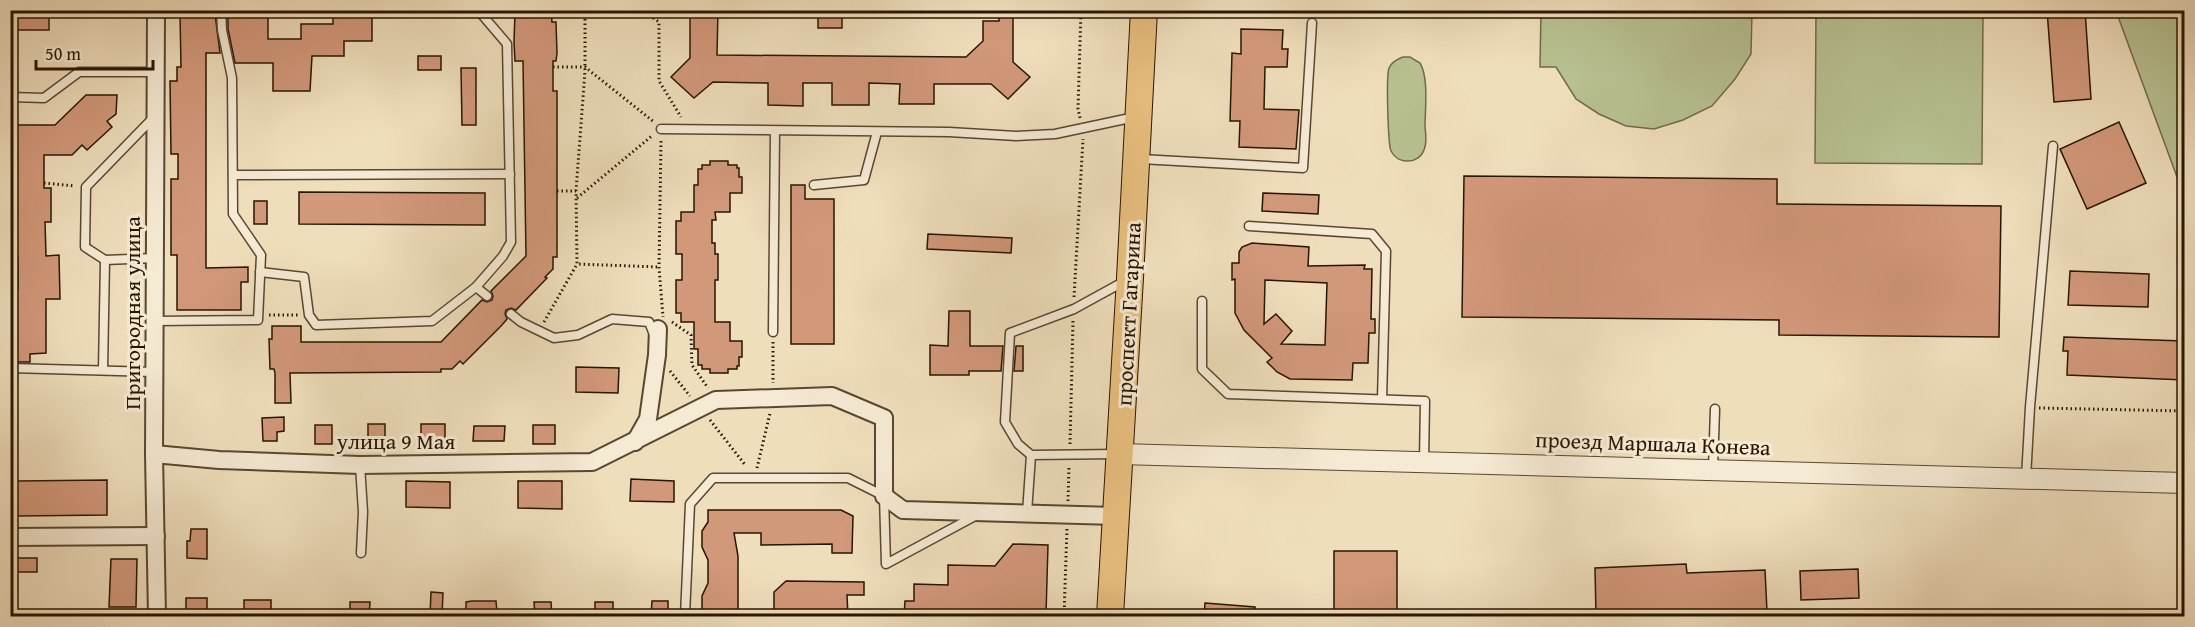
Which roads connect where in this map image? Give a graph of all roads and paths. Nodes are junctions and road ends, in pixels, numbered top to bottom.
1 (156, 10) edge
2 (221, 10) edge
3 (478, 10) edge
4 (585, 10) edge
5 (642, 10) edge
6 (1144, 10) edge
7 (1312, 23) dead end
8 (553, 67) dead end
9 (585, 67) junction
10 (156, 72) junction
11 (10, 97) edge
12 (154, 117) junction
13 (1138, 117) junction
14 (661, 129) junction
15 (689, 129) junction
16 (775, 131) junction
17 (877, 132) junction
18 (2053, 146) dead end
19 (1136, 159) junction
20 (510, 174) junction
21 (233, 175) junction
22 (44, 183) dead end
23 (814, 184) dead end
24 (86, 187) junction
25 (557, 191) dead end
26 (576, 191) junction
27 (576, 199) junction
28 (1249, 226) dead end
29 (155, 258) junction
30 (105, 260) junction
31 (577, 264) junction
32 (659, 267) junction
33 (260, 272) junction
34 (1130, 278) junction
35 (476, 287) junction
36 (487, 296) dead end
37 (1202, 301) dead end
38 (511, 314) dead end
39 (258, 315) junction
40 (309, 315) junction
41 (154, 321) junction
42 (539, 330) junction
43 (772, 332) joint
44 (659, 336) junction
45 (10, 368) edge
46 (103, 370) junction
47 (154, 372) junction
48 (773, 398) junction
49 (1382, 399) junction
50 (716, 400) junction
51 (700, 407) junction
52 (2030, 407) junction
53 (1715, 409) dead end
54 (2184, 411) edge
55 (634, 442) junction
56 (154, 454) junction
57 (1031, 454) junction
58 (1120, 454) junction
59 (1424, 461) junction
60 (360, 465) junction
61 (1713, 469) junction
62 (755, 478) junction
63 (2026, 478) junction
64 (2184, 483) edge
65 (884, 496) junction
66 (982, 512) junction
67 (1027, 513) junction
68 (1116, 516) junction
69 (156, 536) junction
70 (10, 537) edge
71 (362, 553) dead end
72 (157, 616) edge
73 (685, 616) edge
74 (1110, 616) edge

1 - 10 street, Пригородная улица
2 - 21 lane
3 - 20 lane
4 - 9 path
5 - 15 path
6 - 13 main road, проспект Гагарина
7 - 19 lane
8 - 9 path
9 - 14 path
9 - 26 path
10 - 11 lane
10 - 12 street, Пригородная улица
12 - 24 lane
12 - 29 street, Пригородная улица
13 - 17 lane
13 - 19 main road, проспект Гагарина
14 - 15 lane
14 - 27 path
14 - 32 path
15 - 16 lane
16 - 17 lane
16 - 43 lane
17 - 23 lane
18 - 52 lane
19 - 34 main road, проспект Гагарина
20 - 21 lane
20 - 35 lane
21 - 33 lane
22 - 24 path
24 - 30 lane
25 - 26 path
26 - 27 path
27 - 31 path
28 - 49 lane
29 - 30 lane
29 - 41 street, Пригородная улица
30 - 46 lane
31 - 32 path
31 - 42 path
32 - 44 path
33 - 39 lane
33 - 40 lane
34 - 57 lane
34 - 58 main road, проспект Гагарина
35 - 36 lane
35 - 40 lane
37 - 49 lane
38 - 42 lane
39 - 40 path
39 - 41 lane
41 - 47 street, Пригородная улица
42 - 44 lane
43 - 48 path
44 - 50 path
44 - 51 path
44 - 55 street
45 - 46 lane
46 - 47 lane
47 - 56 street, Пригородная улица
48 - 50 street
48 - 62 path
48 - 65 street
49 - 59 lane
50 - 51 street, улица 9 Мая
51 - 55 street, улица 9 Мая
51 - 62 path
52 - 54 path
52 - 63 lane
53 - 61 lane
55 - 60 street, улица 9 Мая
56 - 60 street, улица 9 Мая
56 - 69 street, Пригородная улица
57 - 58 lane
57 - 67 lane
58 - 59 street, проезд Маршала Конева
58 - 68 main road, проспект Гагарина
59 - 61 street, проезд Маршала Конева
60 - 71 lane
61 - 63 street, проезд Маршала Конева
62 - 65 lane
62 - 73 lane
63 - 64 street, проезд Маршала Конева
65 - 66 street
65 - 66 lane
66 - 67 street
67 - 68 street
68 - 74 main road, проспект Гагарина
69 - 70 street
69 - 72 street, Пригородная улица

